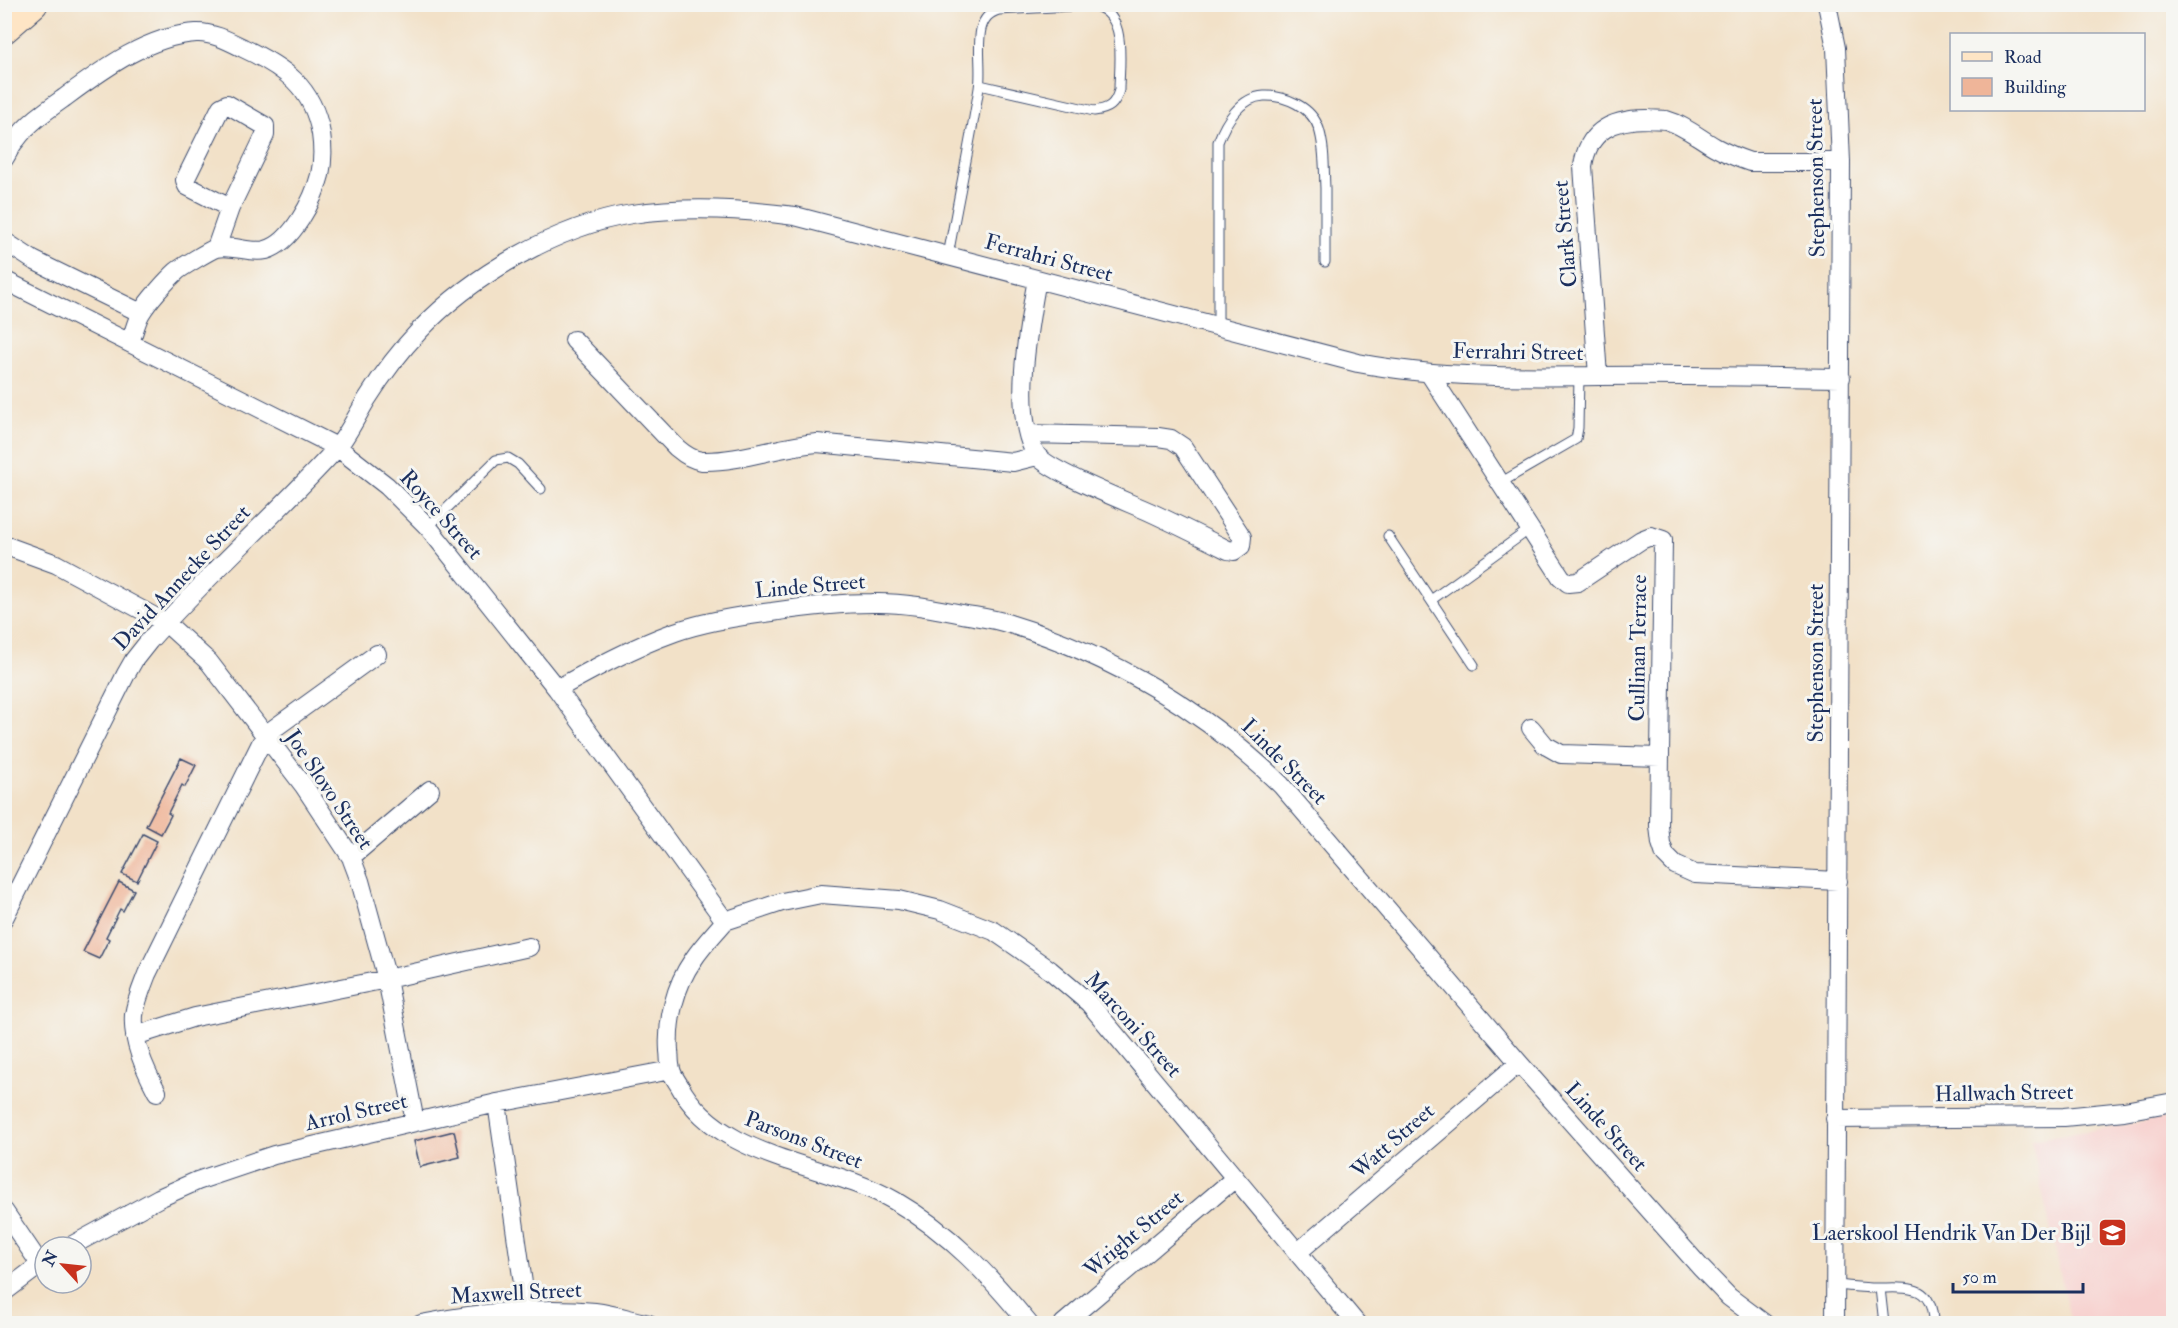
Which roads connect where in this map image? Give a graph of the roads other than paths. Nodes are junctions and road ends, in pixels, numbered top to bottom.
1 (1827, 4) edge
2 (36, 6) edge
3 (4, 30) edge
4 (980, 85) junction
5 (4, 159) edge
6 (1841, 162) junction
7 (230, 208) junction
8 (4, 241) edge
9 (216, 248) junction
10 (948, 256) junction
11 (1325, 262) dead end
12 (1037, 279) junction
13 (4, 280) edge
14 (141, 313) junction
15 (1218, 326) junction
16 (574, 340) dead end
17 (130, 342) junction
18 (1429, 373) junction
19 (1579, 376) junction
20 (1598, 376) junction
21 (1840, 378) junction
22 (1028, 434) junction
23 (338, 447) junction
24 (1037, 456) junction
25 (1500, 483) junction
26 (541, 489) dead end
27 (428, 527) junction
28 (1530, 529) junction
29 (1388, 536) dead end
30 (4, 545) edge
31 (1431, 600) junction
32 (166, 623) junction
33 (377, 654) dead end
34 (1474, 665) dead end
35 (557, 689) junction
36 (1531, 728) dead end
37 (265, 735) junction
38 (1660, 757) junction
39 (430, 790) dead end
40 (351, 857) junction
41 (1838, 881) junction
42 (4, 918) edge
43 (724, 921) junction
44 (529, 947) dead end
45 (387, 979) junction
46 (135, 1036) junction
47 (1519, 1063) junction
48 (671, 1070) junction
49 (157, 1092) dead end
50 (2174, 1102) edge
51 (497, 1103) junction
52 (1835, 1119) junction
53 (415, 1122) junction
54 (1234, 1179) junction
55 (4, 1211) edge
56 (90, 1235) edge
57 (33, 1250) edge
58 (1297, 1253) junction
59 (33, 1270) edge
60 (1835, 1285) junction
61 (1880, 1288) junction
62 (4, 1292) edge
63 (527, 1311) junction
64 (421, 1323) edge
65 (649, 1323) edge
66 (1029, 1323) edge
67 (1063, 1323) edge
68 (1357, 1323) edge
69 (1766, 1323) edge
70 (1835, 1323) edge
71 (1884, 1323) edge
72 (1933, 1323) edge

1 - 6 street, Stephenson Street
2 - 3 street
4 - 4 lane
4 - 10 lane
5 - 9 street
6 - 20 street, Clark Street
6 - 21 street, Stephenson Street
7 - 7 street
7 - 9 street
8 - 14 street
9 - 14 street
10 - 12 street, Ferrahri Street
10 - 23 street, Ferrahri Street
11 - 15 lane
12 - 15 street, Ferrahri Street
12 - 22 street
13 - 17 street, Royce Street
14 - 17 street
15 - 18 street, Ferrahri Street
16 - 24 street
17 - 23 street, Royce Street
18 - 19 street, Ferrahri Street
18 - 25 street
19 - 20 street, Ferrahri Street
19 - 25 lane
20 - 21 street, Ferrahri Street
21 - 41 street, Stephenson Street
22 - 24 street
22 - 24 street
23 - 27 street, Royce Street
23 - 32 street, David Annecke Street
25 - 28 street
26 - 27 lane
27 - 35 street, Royce Street
28 - 31 lane
28 - 38 street, Cullinan Terrace
29 - 31 lane
30 - 32 street, Joe Slovo Street
31 - 34 lane
32 - 37 street, Joe Slovo Street
32 - 42 street, David Annecke Street
33 - 37 street
35 - 43 street, Royce Street
35 - 47 street, Linde Street
36 - 38 street
37 - 40 street, Joe Slovo Street
37 - 46 street
38 - 41 street, Cullinan Terrace
39 - 40 street
40 - 45 street, Joe Slovo Street
41 - 52 street, Stephenson Street
43 - 48 street, Parsons Street
43 - 54 street, Marconi Street
44 - 45 street
45 - 46 street
45 - 53 street, Joe Slovo Street
46 - 49 street
47 - 58 street, Watt Street
47 - 69 street, Linde Street
48 - 51 street, Arrol Street
48 - 66 street, Parsons Street
50 - 52 street, Hallwach Street
51 - 53 street, Arrol Street
51 - 63 street
52 - 60 street, Stephenson Street
53 - 56 street, Arrol Street
54 - 58 street, Marconi Street
54 - 67 street, Wright Street
55 - 57 street
58 - 68 street, Marconi Street
59 - 62 street
60 - 61 lane
60 - 70 street, Stephenson Street
61 - 71 lane
61 - 72 lane
63 - 64 street, Maxwell Street
63 - 65 street, Maxwell Street

